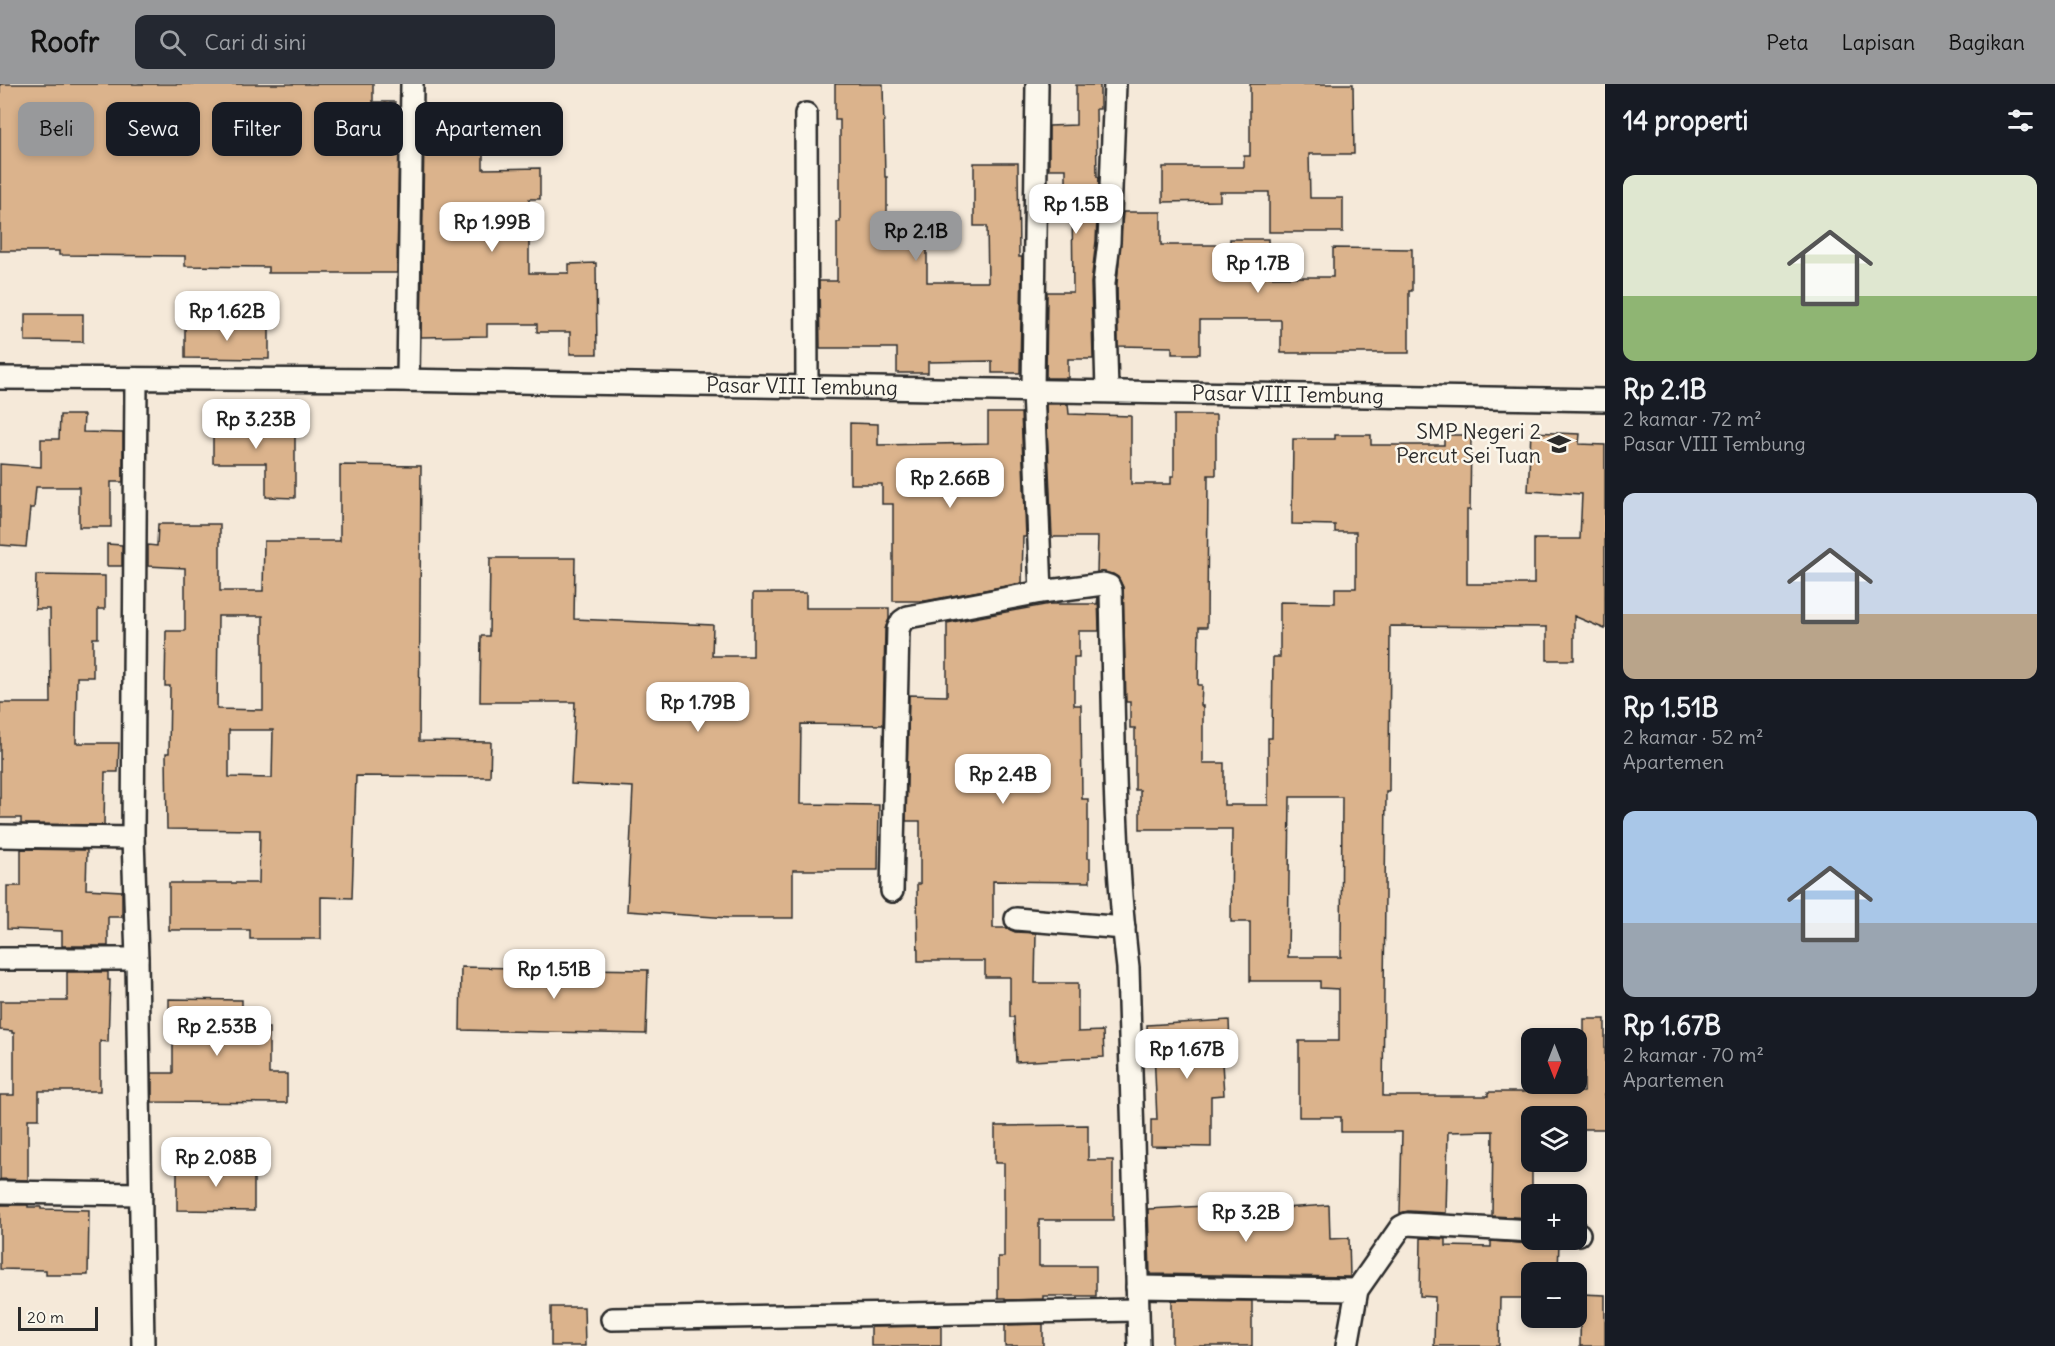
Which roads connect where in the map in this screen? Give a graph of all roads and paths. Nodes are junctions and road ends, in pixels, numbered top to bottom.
1 (412, 84) edge
2 (1037, 84) edge
3 (1114, 84) edge
4 (806, 114) dead end
5 (0, 378) edge
6 (136, 379) junction
7 (408, 380) junction
8 (807, 387) junction
9 (1033, 390) junction
10 (1107, 391) junction
11 (1605, 400) edge
12 (1041, 592) junction
13 (0, 836) edge
14 (134, 838) junction
15 (892, 891) dead end
16 (1016, 919) dead end
17 (1124, 928) junction
18 (0, 959) edge
19 (137, 959) junction
20 (0, 1192) edge
21 (141, 1194) junction
22 (1521, 1230) edge
23 (1137, 1287) junction
24 (1357, 1290) junction
25 (1137, 1310) junction
26 (612, 1319) dead end
27 (143, 1346) edge
28 (1139, 1346) edge
29 (1347, 1346) edge

1 - 7 street
2 - 9 street
3 - 10 street
4 - 8 street
5 - 6 street, Pasar VIII Tembung
6 - 7 street, Pasar VIII Tembung
6 - 14 street
7 - 8 street, Pasar VIII Tembung
8 - 9 street, Pasar VIII Tembung
9 - 10 street, Pasar VIII Tembung
9 - 12 street
10 - 11 street, Pasar VIII Tembung
12 - 15 street
12 - 17 street
13 - 14 street
14 - 19 street
16 - 17 street
17 - 23 street
18 - 19 street
19 - 21 street
20 - 21 street
21 - 27 street
22 - 24 street
23 - 24 street
23 - 25 street
24 - 29 street
25 - 26 street
25 - 28 street

